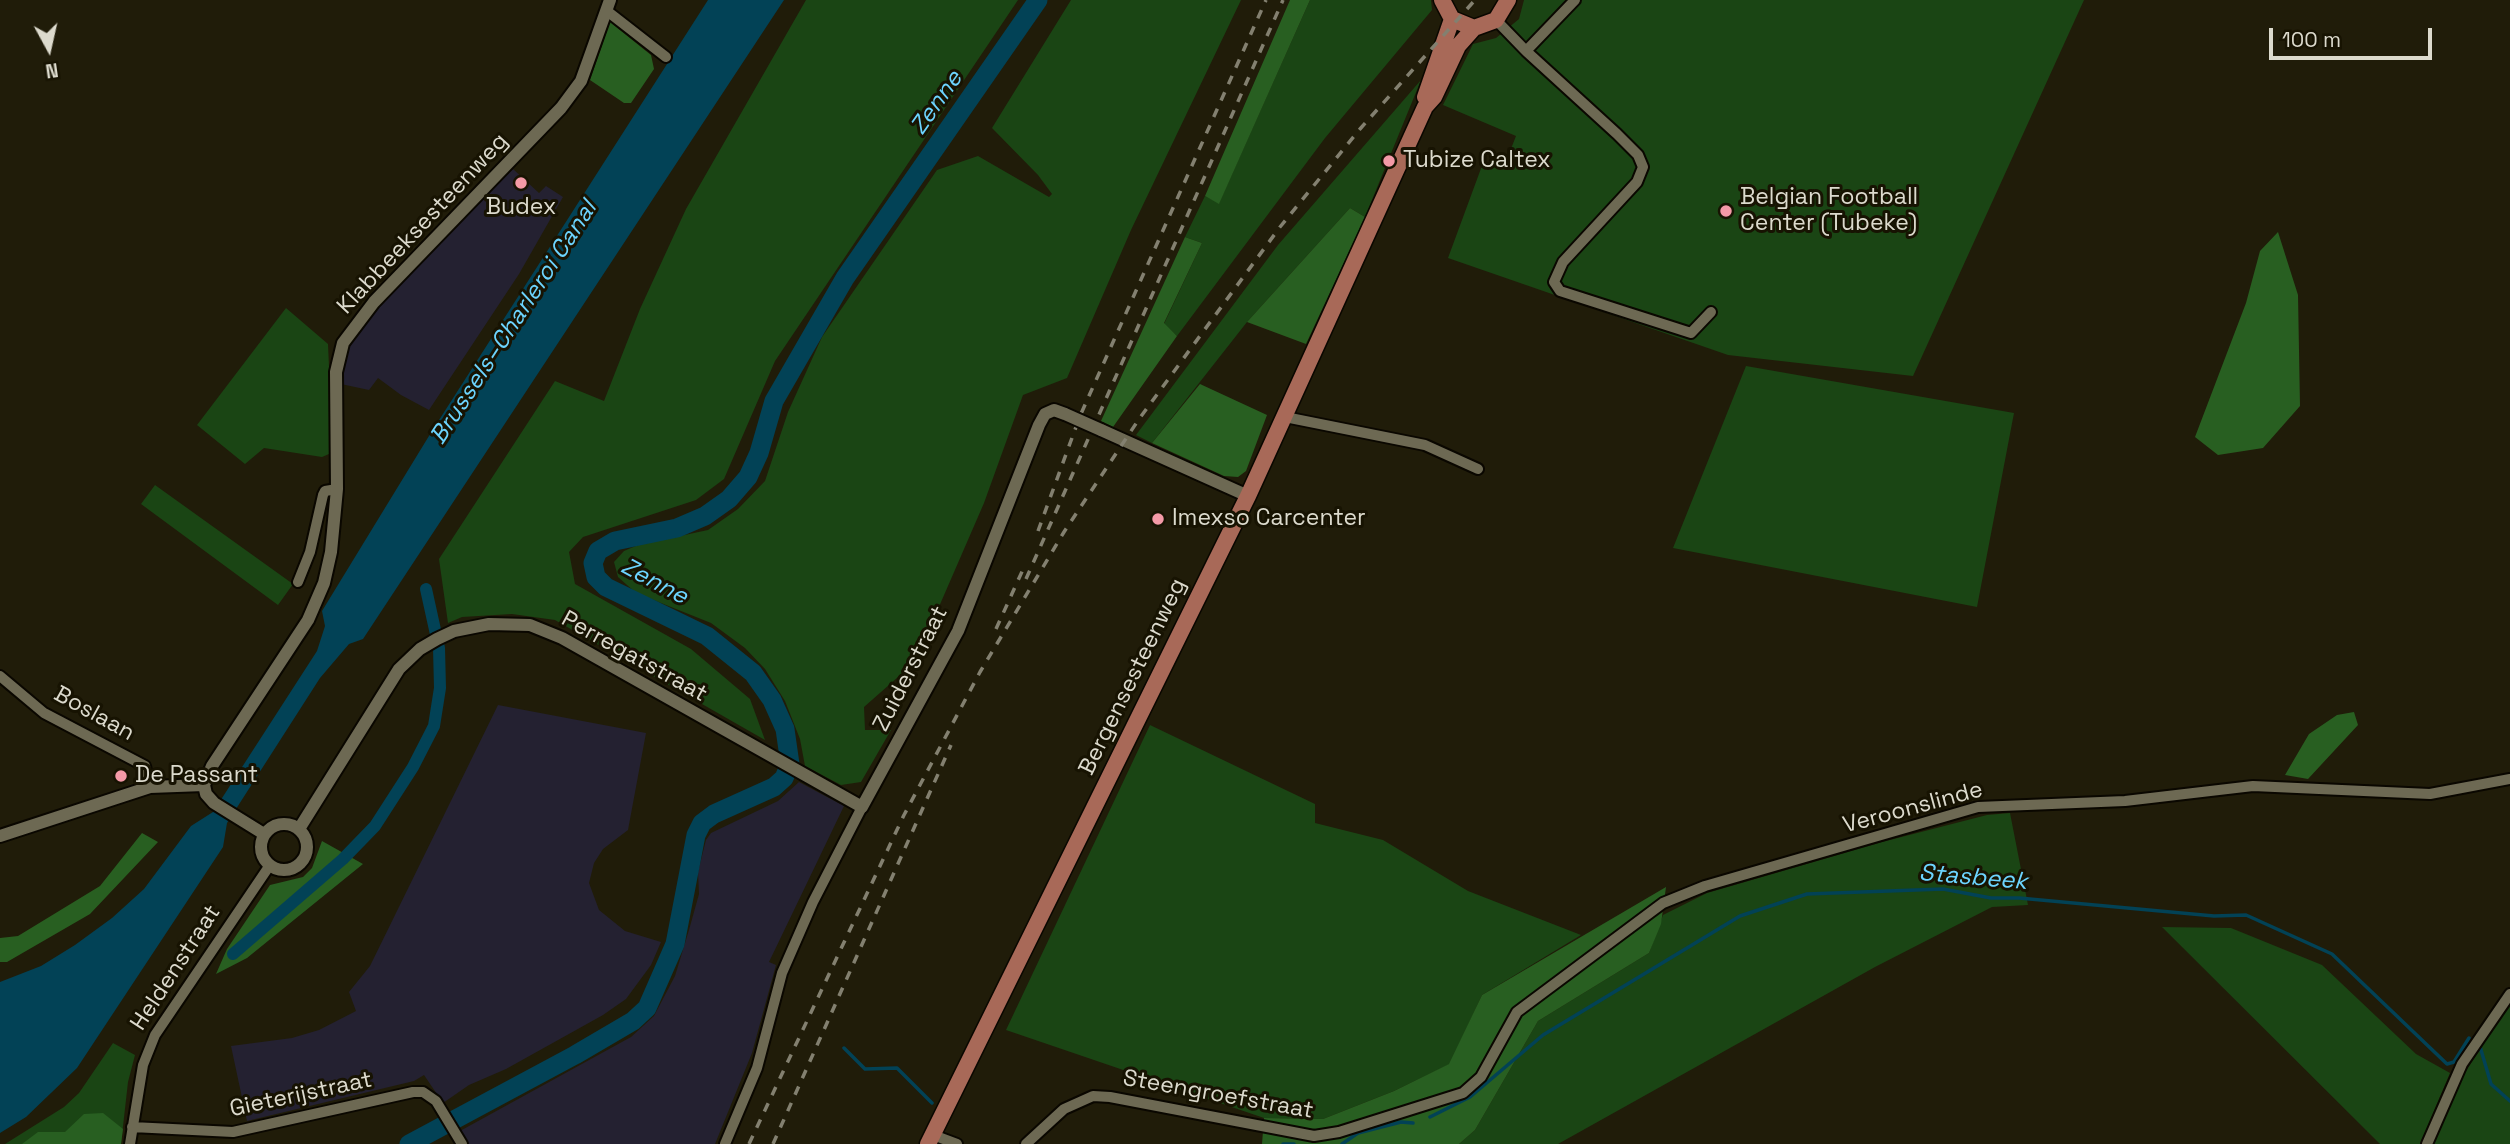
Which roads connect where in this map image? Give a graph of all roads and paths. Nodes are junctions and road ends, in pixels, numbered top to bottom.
1 (1442, 0) edge
2 (1508, 0) edge
3 (1575, 0) edge
4 (608, 5) edge
5 (1452, 19) junction
6 (1496, 20) junction
7 (1474, 28) junction
8 (1526, 51) junction
9 (666, 57) dead end
10 (1425, 107) junction
11 (1711, 312) dead end
12 (1285, 417) junction
13 (1478, 469) dead end
14 (337, 489) junction
15 (1248, 495) junction
16 (298, 582) dead end
17 (4, 679) edge
18 (0, 693) edge
19 (2510, 779) edge
20 (204, 785) junction
21 (150, 787) junction
22 (862, 807) junction
23 (299, 829) junction
24 (264, 834) junction
25 (0, 836) edge
26 (270, 865) junction
27 (2510, 994) edge
28 (1415, 1110) joint
29 (132, 1127) junction
30 (459, 1139) edge
31 (931, 1139) edge
32 (131, 1144) edge
33 (725, 1144) edge
34 (957, 1144) edge
35 (1026, 1144) edge
36 (2427, 1144) edge

1 - 5 main road
2 - 6 main road
3 - 8 street
4 - 9 street, Klabbeeksesteenweg
4 - 14 street, Klabbeeksesteenweg
5 - 7 main road
5 - 10 main road
6 - 7 main road
6 - 8 street
7 - 10 main road
8 - 11 street
10 - 12 main road, Bergensesteenweg
12 - 13 street
12 - 15 main road, Bergensesteenweg
14 - 16 street
14 - 20 street, Klabbeeksesteenweg
15 - 22 street, Zuiderstraat, bridge
15 - 31 main road, Bergensesteenweg
17 - 18 street, Boslaan
17 - 21 street, Boslaan
19 - 28 street, Veroonslinde
20 - 21 street
20 - 24 street
21 - 25 street
22 - 23 street, Perregatstraat
22 - 33 street, Zuiderstraat
23 - 24 street
23 - 26 street
24 - 26 street
26 - 29 street, Heldenstraat
27 - 36 street
28 - 35 street, Steengroefstraat
29 - 30 street, Gieterijstraat
29 - 32 street, Heldenstraat
31 - 34 street

